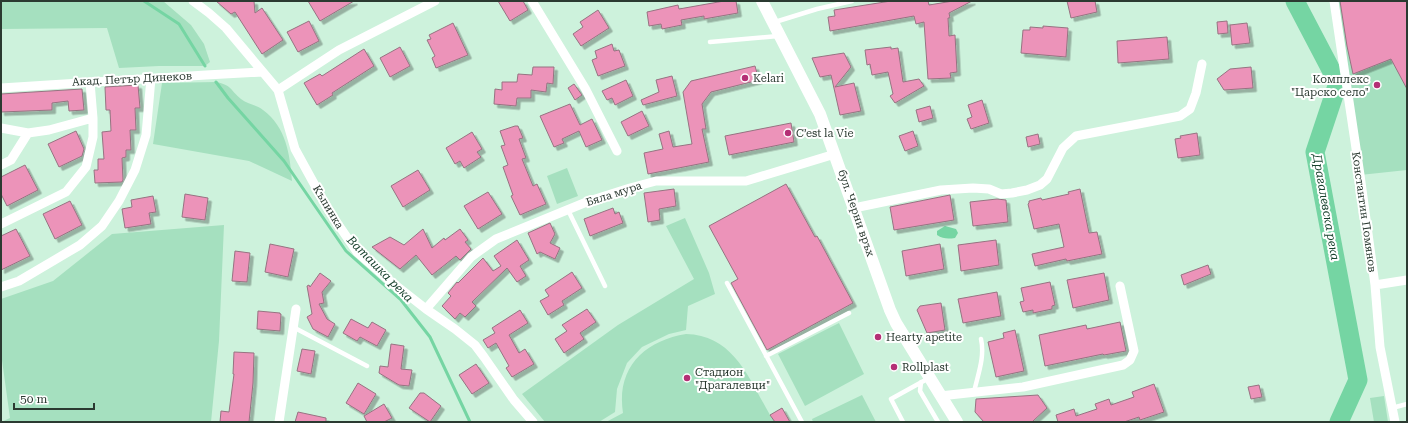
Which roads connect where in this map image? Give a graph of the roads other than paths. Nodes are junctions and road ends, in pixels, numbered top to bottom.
1 (193, 1) edge
2 (435, 1) edge
3 (532, 1) edge
4 (762, 1) edge
5 (852, 1) edge
6 (1334, 1) edge
7 (773, 23) junction
8 (780, 36) junction
9 (710, 42) dead end
10 (1202, 64) dead end
11 (263, 72) junction
12 (151, 78) junction
13 (90, 82) junction
14 (1, 88) edge
15 (278, 90) junction
16 (93, 118) junction
17 (1, 128) edge
18 (28, 133) junction
19 (617, 151) dead end
20 (835, 154) junction
21 (1, 165) edge
22 (854, 208) junction
23 (568, 210) junction
24 (1, 224) edge
25 (1407, 280) edge
26 (727, 283) dead end
27 (1375, 285) junction
28 (606, 286) dead end
29 (1120, 286) dead end
30 (1, 287) edge
31 (296, 309) dead end
32 (426, 309) junction
33 (849, 313) dead end
34 (293, 328) junction
35 (981, 339) dead end
36 (766, 356) junction
37 (367, 366) dead end
38 (925, 380) junction
39 (974, 392) junction
40 (940, 396) junction
41 (1407, 404) edge
42 (1392, 408) junction
43 (279, 422) edge
44 (533, 422) edge
45 (802, 422) edge
46 (903, 422) edge
47 (938, 422) edge
48 (957, 422) edge
49 (1395, 422) edge

1 - 11 street, Къпинка
2 - 15 street
3 - 19 street
4 - 7 main road, бул. Черни връх
5 - 7 lane
6 - 27 street, Константин Помянов
7 - 8 main road, бул. Черни връх
8 - 9 lane
8 - 20 main road, бул. Черни връх
10 - 22 street
11 - 12 street, Акад. Петър Динеков
11 - 15 street, Къпинка
12 - 13 street, Акад. Петър Динеков
12 - 30 street
13 - 14 street, Акад. Петър Динеков
13 - 16 street
15 - 32 street, Къпинка
16 - 18 street
16 - 24 street
17 - 18 street
18 - 21 street
20 - 22 main road, бул. Черни връх
20 - 23 street, Бяла мура
22 - 38 main road, бул. Черни връх
23 - 28 lane
23 - 32 street, Бяла мура
25 - 27 street
26 - 36 lane
27 - 42 street, Константин Помянов
29 - 39 street
31 - 34 street
32 - 44 street, Къпинка
33 - 36 lane
34 - 37 lane
34 - 43 street
35 - 39 lane
36 - 45 lane
38 - 40 main road, бул. Черни връх
38 - 46 lane
38 - 47 lane
39 - 40 street
40 - 48 main road, бул. Черни връх
41 - 42 lane
42 - 49 street, Константин Помянов

